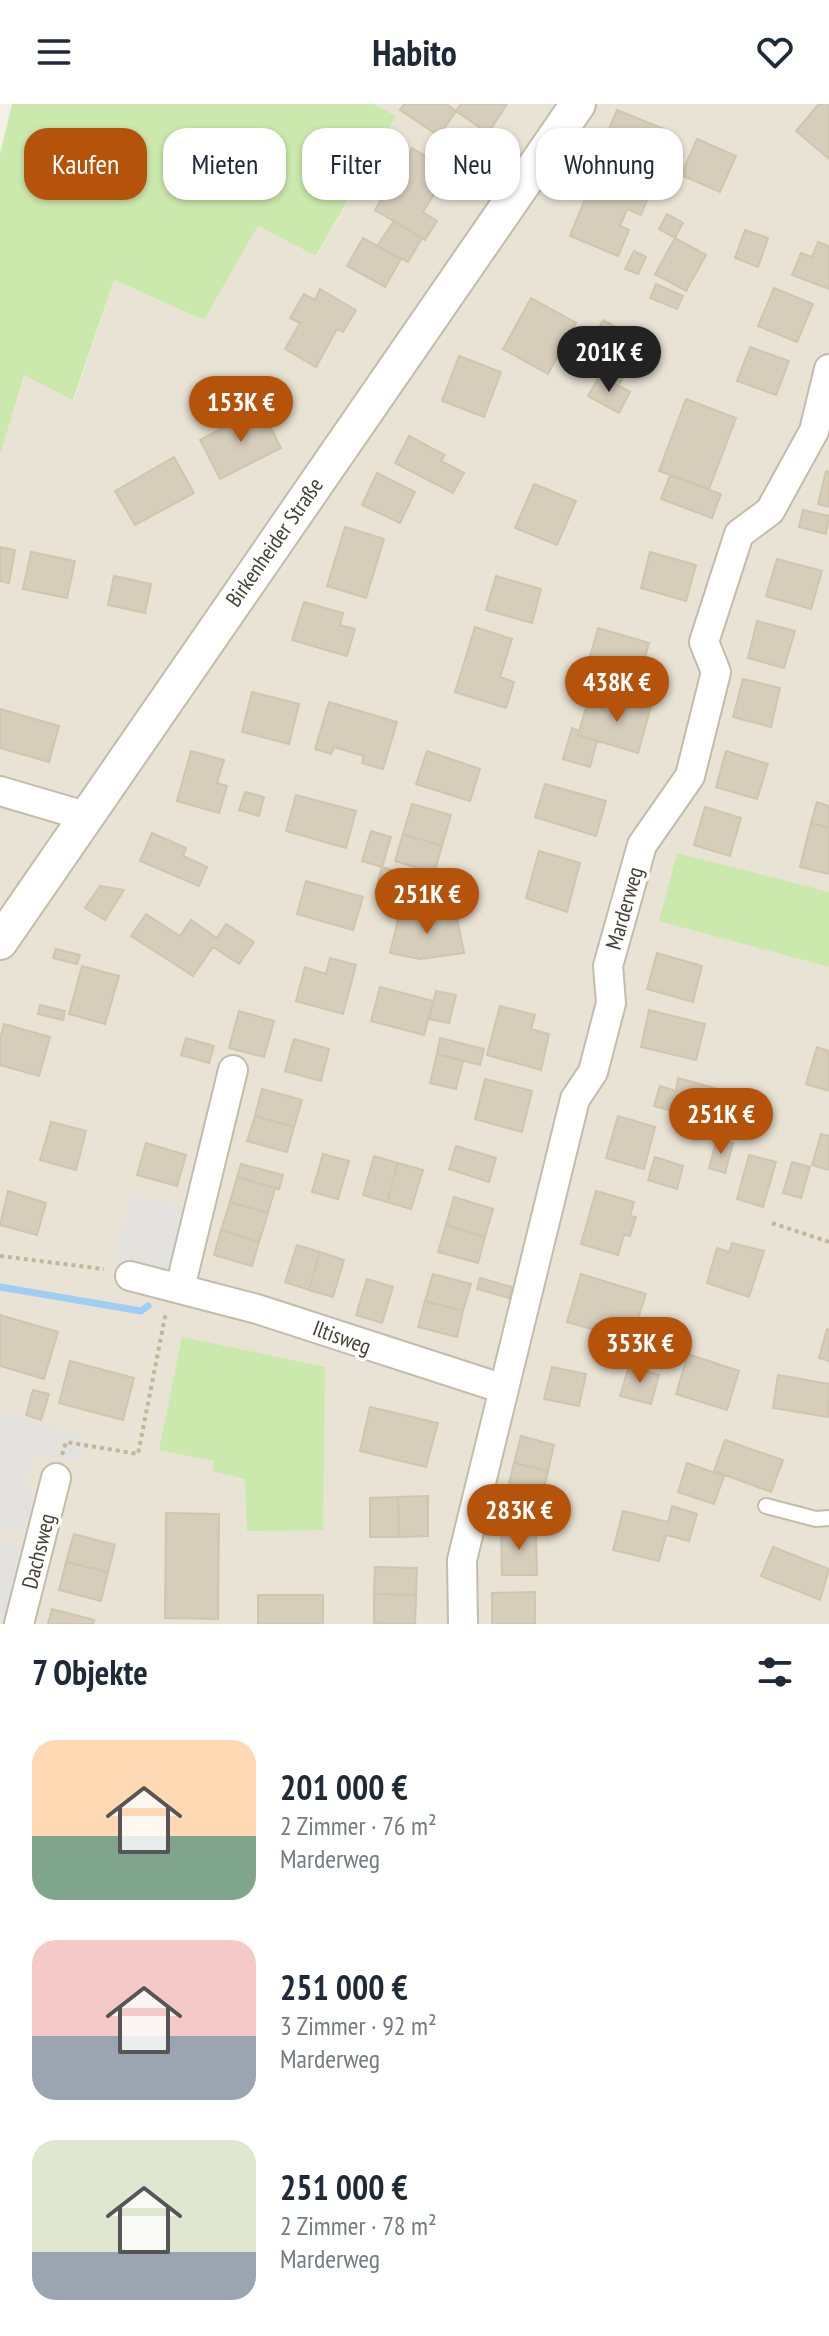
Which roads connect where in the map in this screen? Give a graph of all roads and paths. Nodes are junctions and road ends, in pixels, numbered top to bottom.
1 (578, 104) edge
2 (829, 369) edge
3 (0, 791) edge
4 (85, 816) junction
5 (0, 942) edge
6 (233, 1070) dead end
7 (772, 1223) dead end
8 (829, 1242) edge
9 (0, 1256) edge
10 (130, 1276) joint
11 (175, 1287) junction
12 (504, 1389) junction
13 (56, 1478) joint
14 (766, 1506) dead end
15 (829, 1518) edge
16 (19, 1624) edge
17 (463, 1624) edge

1 - 4 street, Birkenheider Straße
2 - 12 street, Marderweg
3 - 4 street
4 - 5 street, Birkenheider Straße
6 - 11 street
7 - 8 path
9 - 10 path
10 - 11 street, Iltisweg
11 - 12 street, Iltisweg
11 - 13 path
12 - 17 street, Marderweg
13 - 16 street, Dachsweg
14 - 15 lane

